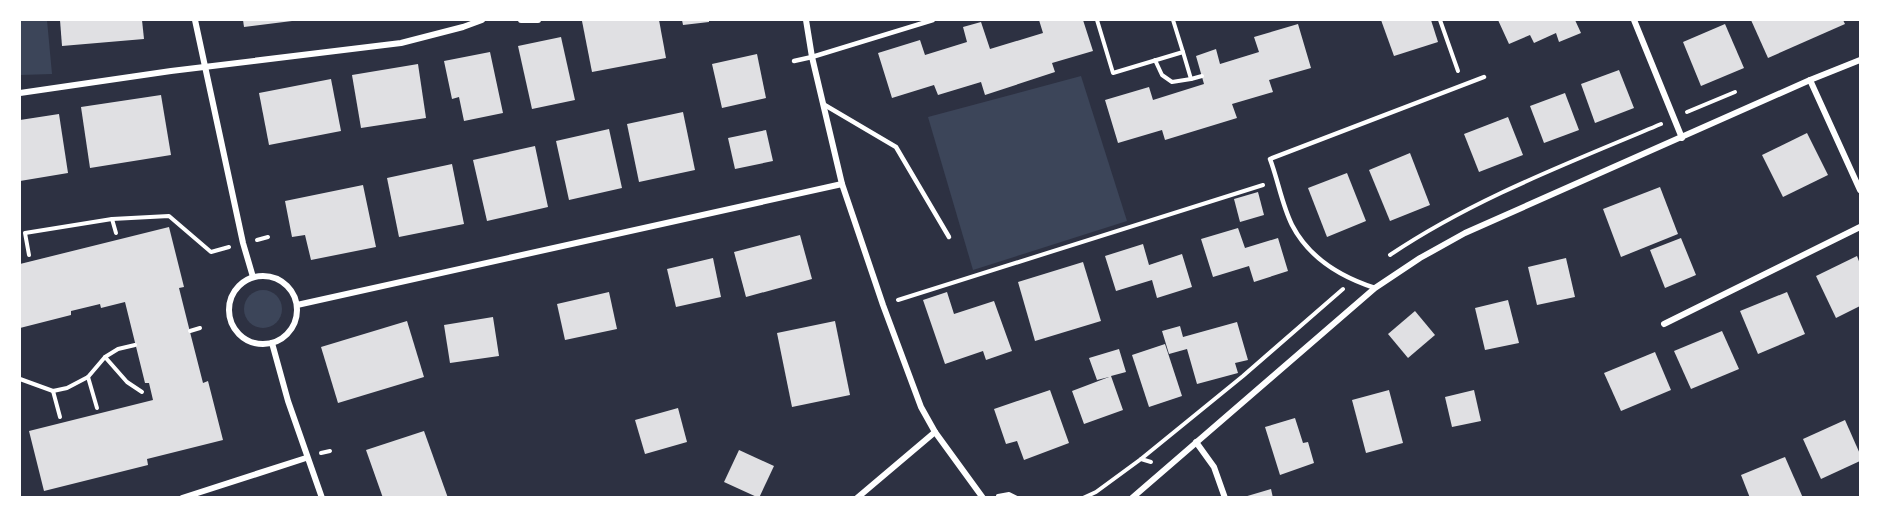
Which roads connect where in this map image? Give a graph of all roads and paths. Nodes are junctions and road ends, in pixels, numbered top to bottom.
1 (195, 20) edge
2 (482, 20) edge
3 (521, 20) edge
4 (538, 20) edge
5 (806, 20) edge
6 (933, 20) edge
7 (1097, 20) edge
8 (1173, 20) edge
9 (1440, 20) edge
10 (1634, 20) edge
11 (1183, 52) junction
12 (812, 57) junction
13 (1155, 60) junction
14 (1860, 60) edge
15 (794, 61) dead end
16 (204, 67) junction
17 (1202, 76) dead end
18 (1484, 77) dead end
19 (1191, 79) junction
20 (1810, 80) junction
21 (1463, 86) junction
22 (20, 93) edge
23 (823, 104) junction
24 (1682, 138) junction
25 (1278, 180) junction
26 (842, 184) junction
27 (1860, 190) edge
28 (112, 219) junction
29 (1860, 227) edge
30 (116, 233) dead end
31 (268, 237) dead end
32 (949, 237) dead end
33 (243, 243) junction
34 (29, 255) dead end
35 (254, 277) junction
36 (1375, 288) junction
37 (883, 304) junction
38 (297, 305) junction
39 (1664, 324) dead end
40 (200, 328) dead end
41 (190, 331) dead end
42 (272, 343) junction
43 (135, 345) dead end
44 (105, 357) junction
45 (88, 377) junction
46 (20, 379) edge
47 (53, 391) junction
48 (142, 392) dead end
49 (96, 408) dead end
50 (60, 417) dead end
51 (935, 432) junction
52 (1196, 442) junction
53 (306, 458) junction
54 (1167, 466) junction
55 (993, 496) edge
56 (1091, 496) edge
57 (182, 498) edge
58 (322, 498) edge
59 (857, 498) edge
60 (983, 498) edge
61 (1017, 498) edge
62 (1083, 498) edge
63 (1132, 498) edge
64 (1225, 498) edge

1 - 16 street
2 - 16 street
3 - 4 street
5 - 12 street
6 - 12 lane
7 - 13 path
8 - 11 path
9 - 21 path
10 - 24 street
11 - 13 path
11 - 19 path
12 - 15 lane
12 - 23 street
13 - 19 path
14 - 20 street
16 - 22 street
16 - 33 street
17 - 19 path
18 - 21 lane
20 - 24 street
20 - 27 street
21 - 25 lane
23 - 26 street
23 - 32 lane
24 - 36 street
25 - 36 lane
25 - 37 path
26 - 37 street
26 - 38 street
28 - 30 path
28 - 33 path
28 - 34 path
29 - 39 street
31 - 33 path
33 - 35 street
35 - 38 street
35 - 42 street
36 - 52 street
37 - 51 street
38 - 42 street
40 - 41 path
42 - 53 street
43 - 44 path
44 - 45 path
44 - 48 path
45 - 47 path
45 - 49 path
46 - 47 path
47 - 50 path
51 - 59 street
51 - 60 street
52 - 54 street
52 - 64 street
53 - 57 street
53 - 58 street
54 - 56 path
54 - 63 street
55 - 61 path
56 - 62 path

